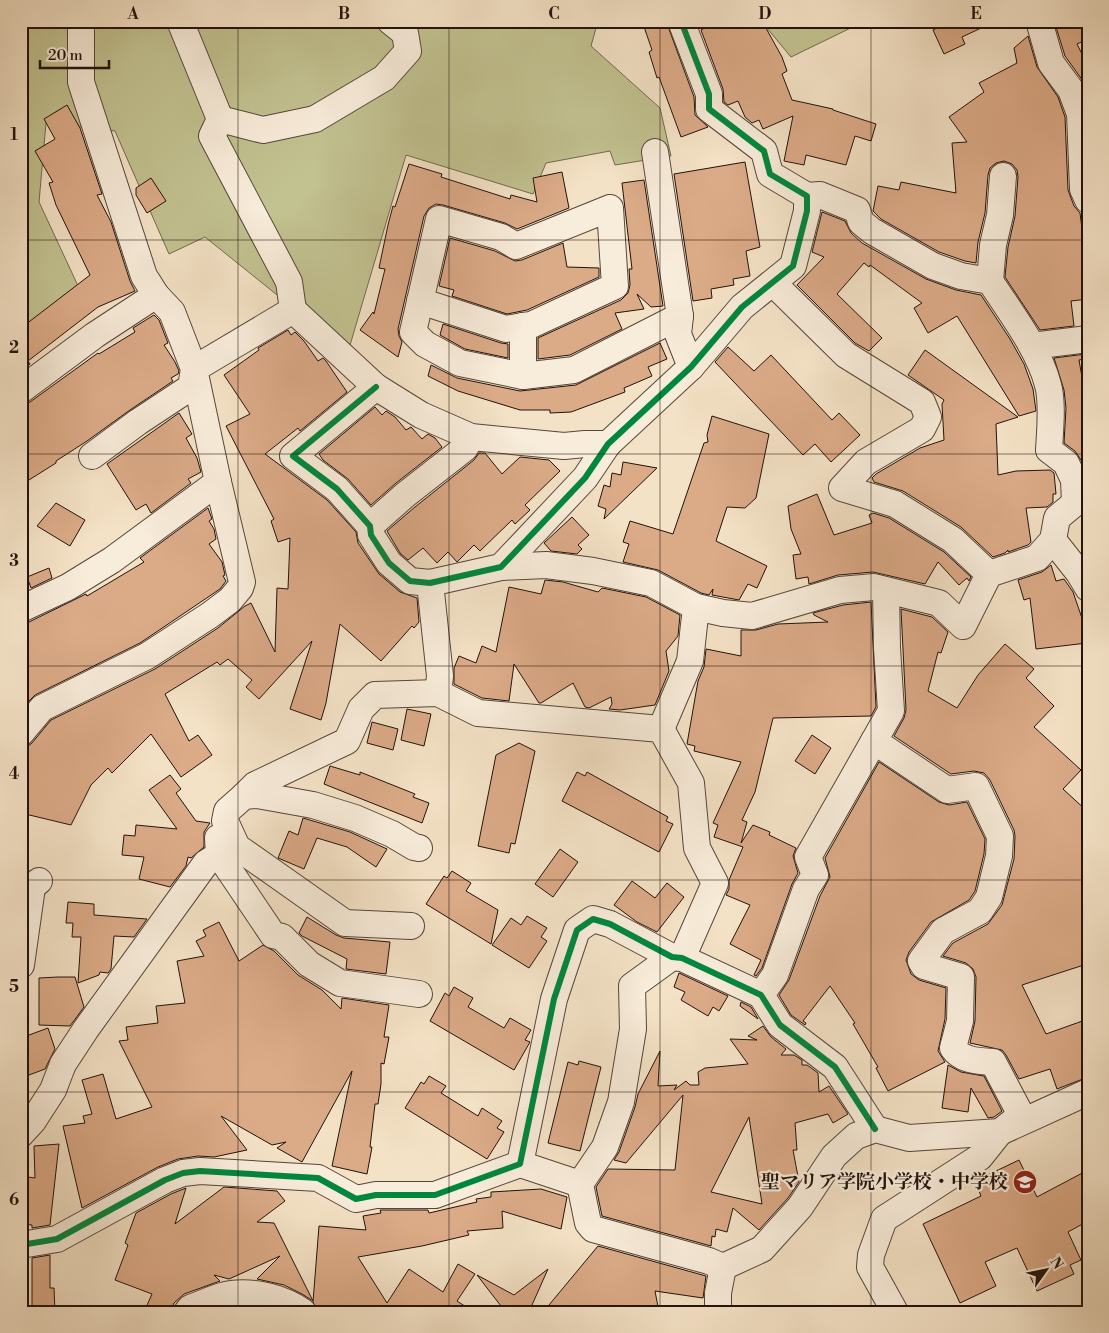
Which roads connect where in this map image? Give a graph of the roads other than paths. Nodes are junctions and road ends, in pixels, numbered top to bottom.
1 (81, 21) edge
2 (180, 21) edge
3 (390, 21) edge
4 (681, 21) edge
5 (1039, 21) edge
6 (220, 119) junction
7 (655, 152) dead end
8 (1004, 176) dead end
9 (807, 196) junction
10 (1088, 200) edge
11 (990, 281) junction
12 (773, 283) junction
13 (156, 295) junction
14 (420, 301) junction
15 (293, 310) junction
16 (680, 316) junction
17 (523, 326) junction
18 (1088, 339) edge
19 (1032, 346) junction
20 (691, 368) junction
21 (194, 369) junction
22 (523, 376) junction
23 (376, 387) junction
24 (21, 390) edge
25 (471, 437) junction
26 (608, 444) junction
27 (92, 456) dead end
28 (218, 482) junction
29 (1081, 501) edge
30 (370, 526) junction
31 (1053, 540) junction
32 (502, 567) junction
33 (989, 574) junction
34 (430, 583) junction
35 (1088, 588) edge
36 (886, 591) junction
37 (696, 607) junction
38 (21, 609) edge
39 (438, 693) junction
40 (661, 729) junction
41 (21, 733) edge
42 (874, 741) junction
43 (244, 796) junction
44 (225, 821) junction
45 (419, 848) dead end
46 (219, 855) junction
47 (38, 881) dead end
48 (411, 926) dead end
49 (677, 957) junction
50 (21, 965) edge
51 (419, 994) dead end
52 (761, 995) junction
53 (1088, 1092) edge
54 (875, 1129) junction
55 (1000, 1132) junction
56 (21, 1134) edge
57 (520, 1164) junction
58 (580, 1184) junction
59 (21, 1245) edge
60 (723, 1267) junction
61 (187, 1312) edge
62 (303, 1312) edge
63 (718, 1312) edge
64 (895, 1312) edge

1 - 13 street
2 - 6 street
3 - 6 street
4 - 9 street
5 - 10 street
6 - 15 street
7 - 16 street
8 - 11 street
9 - 11 street
9 - 12 street
11 - 19 street
12 - 20 street
12 - 33 street
13 - 21 street
13 - 24 street
14 - 17 street
14 - 17 street
14 - 22 street
15 - 21 street
15 - 23 street
16 - 20 street
16 - 22 street
17 - 22 street
18 - 19 street
19 - 29 street
20 - 26 street
21 - 27 street
21 - 28 street
23 - 25 street
23 - 30 street
25 - 26 street
25 - 30 street
26 - 32 street
28 - 38 street
28 - 41 street
29 - 31 street
30 - 34 street
31 - 33 street
31 - 35 street
32 - 34 street
32 - 37 street
33 - 36 street
34 - 39 street
36 - 37 street
36 - 42 street
37 - 40 street
39 - 40 street
39 - 43 street
40 - 49 street
42 - 52 street
42 - 55 street
43 - 44 street
43 - 45 street
44 - 46 street
44 - 48 street
46 - 51 street
46 - 56 street
47 - 50 street
49 - 52 street
49 - 57 street
49 - 58 street
52 - 54 street
53 - 55 street
54 - 55 street
54 - 60 street
55 - 64 street
57 - 58 street
57 - 59 street
58 - 60 street
60 - 63 street
61 - 62 street

